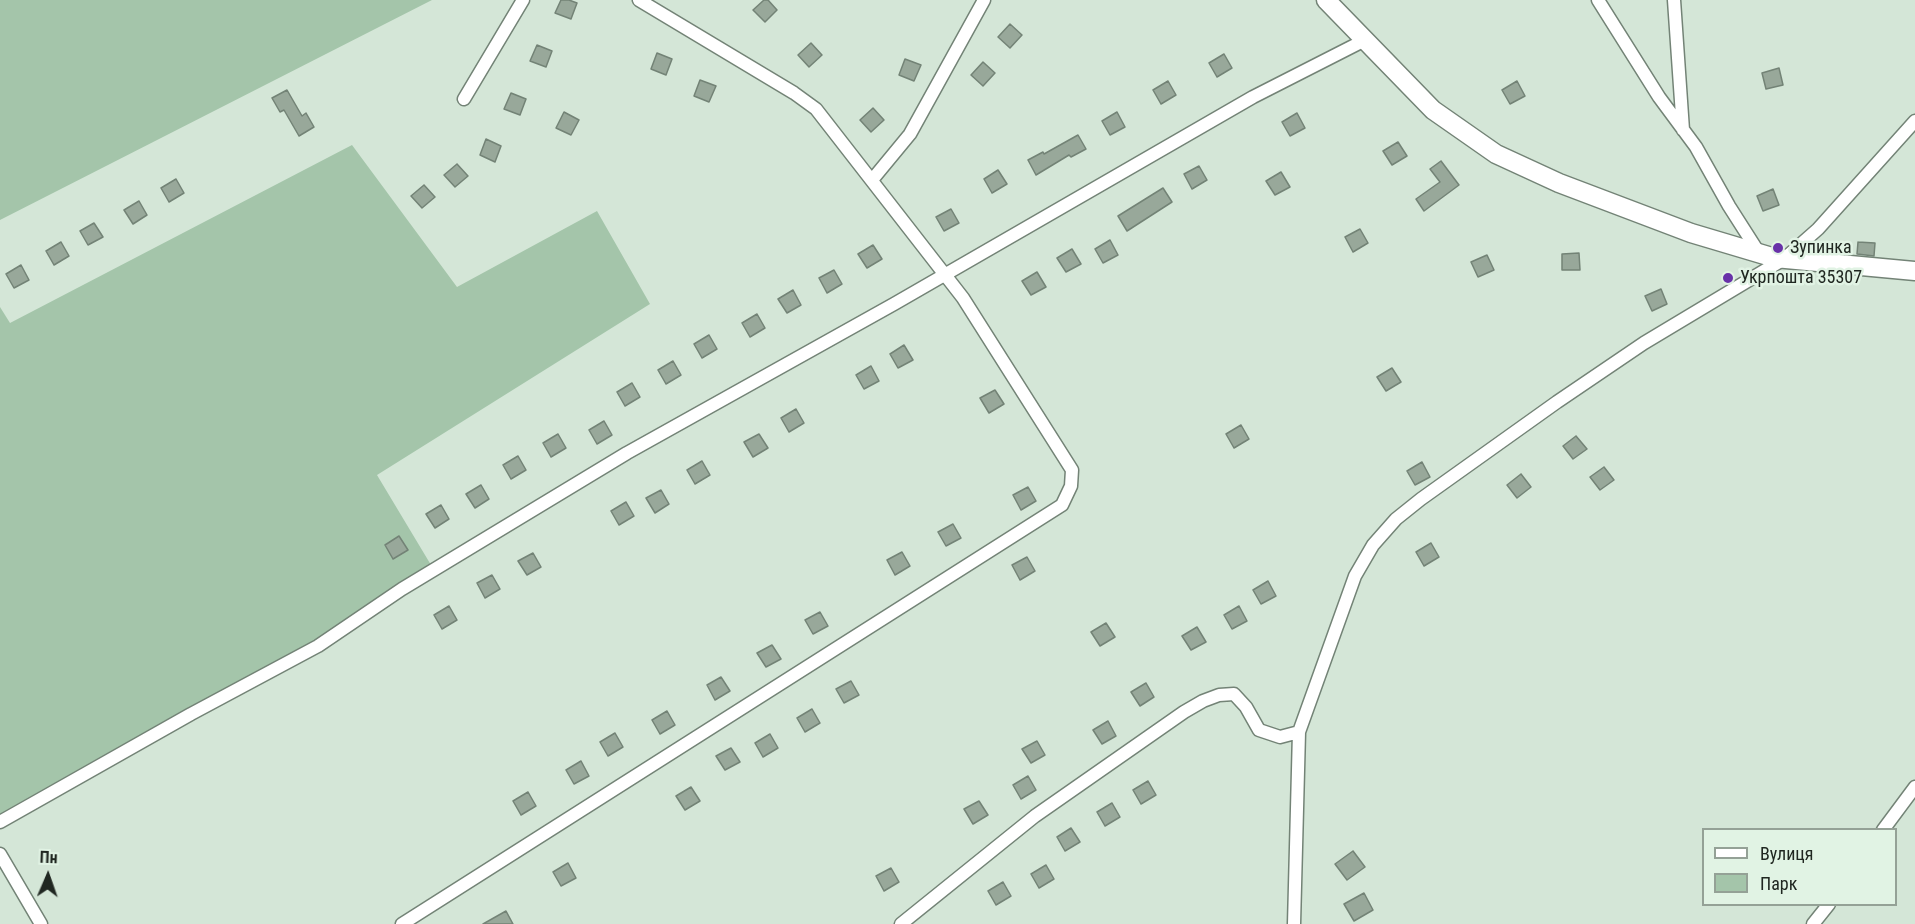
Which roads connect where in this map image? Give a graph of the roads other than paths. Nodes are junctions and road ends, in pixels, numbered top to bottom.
1 (523, 0) edge
2 (639, 0) edge
3 (984, 0) edge
4 (1326, 0) edge
5 (1598, 0) edge
6 (1674, 0) edge
7 (1365, 40) junction
8 (464, 99) dead end
9 (1915, 121) edge
10 (1683, 130) junction
11 (872, 180) junction
12 (1759, 253) junction
13 (1784, 259) junction
14 (1915, 271) edge
15 (945, 274) junction
16 (1299, 732) junction
17 (1915, 787) edge
18 (0, 822) edge
19 (1884, 828) edge
20 (0, 854) edge
21 (1827, 906) edge
22 (41, 924) edge
23 (402, 924) edge
24 (901, 924) edge
25 (1294, 924) edge
26 (1813, 924) edge

1 - 8 street
2 - 11 street
3 - 11 street
4 - 7 street
5 - 10 street
6 - 10 street
7 - 12 street
7 - 15 street
9 - 13 street
10 - 12 street
11 - 15 street
12 - 13 street
13 - 14 street
13 - 16 street
15 - 18 street
15 - 23 street
16 - 24 street
16 - 25 street
17 - 19 street
20 - 22 street
21 - 26 street

